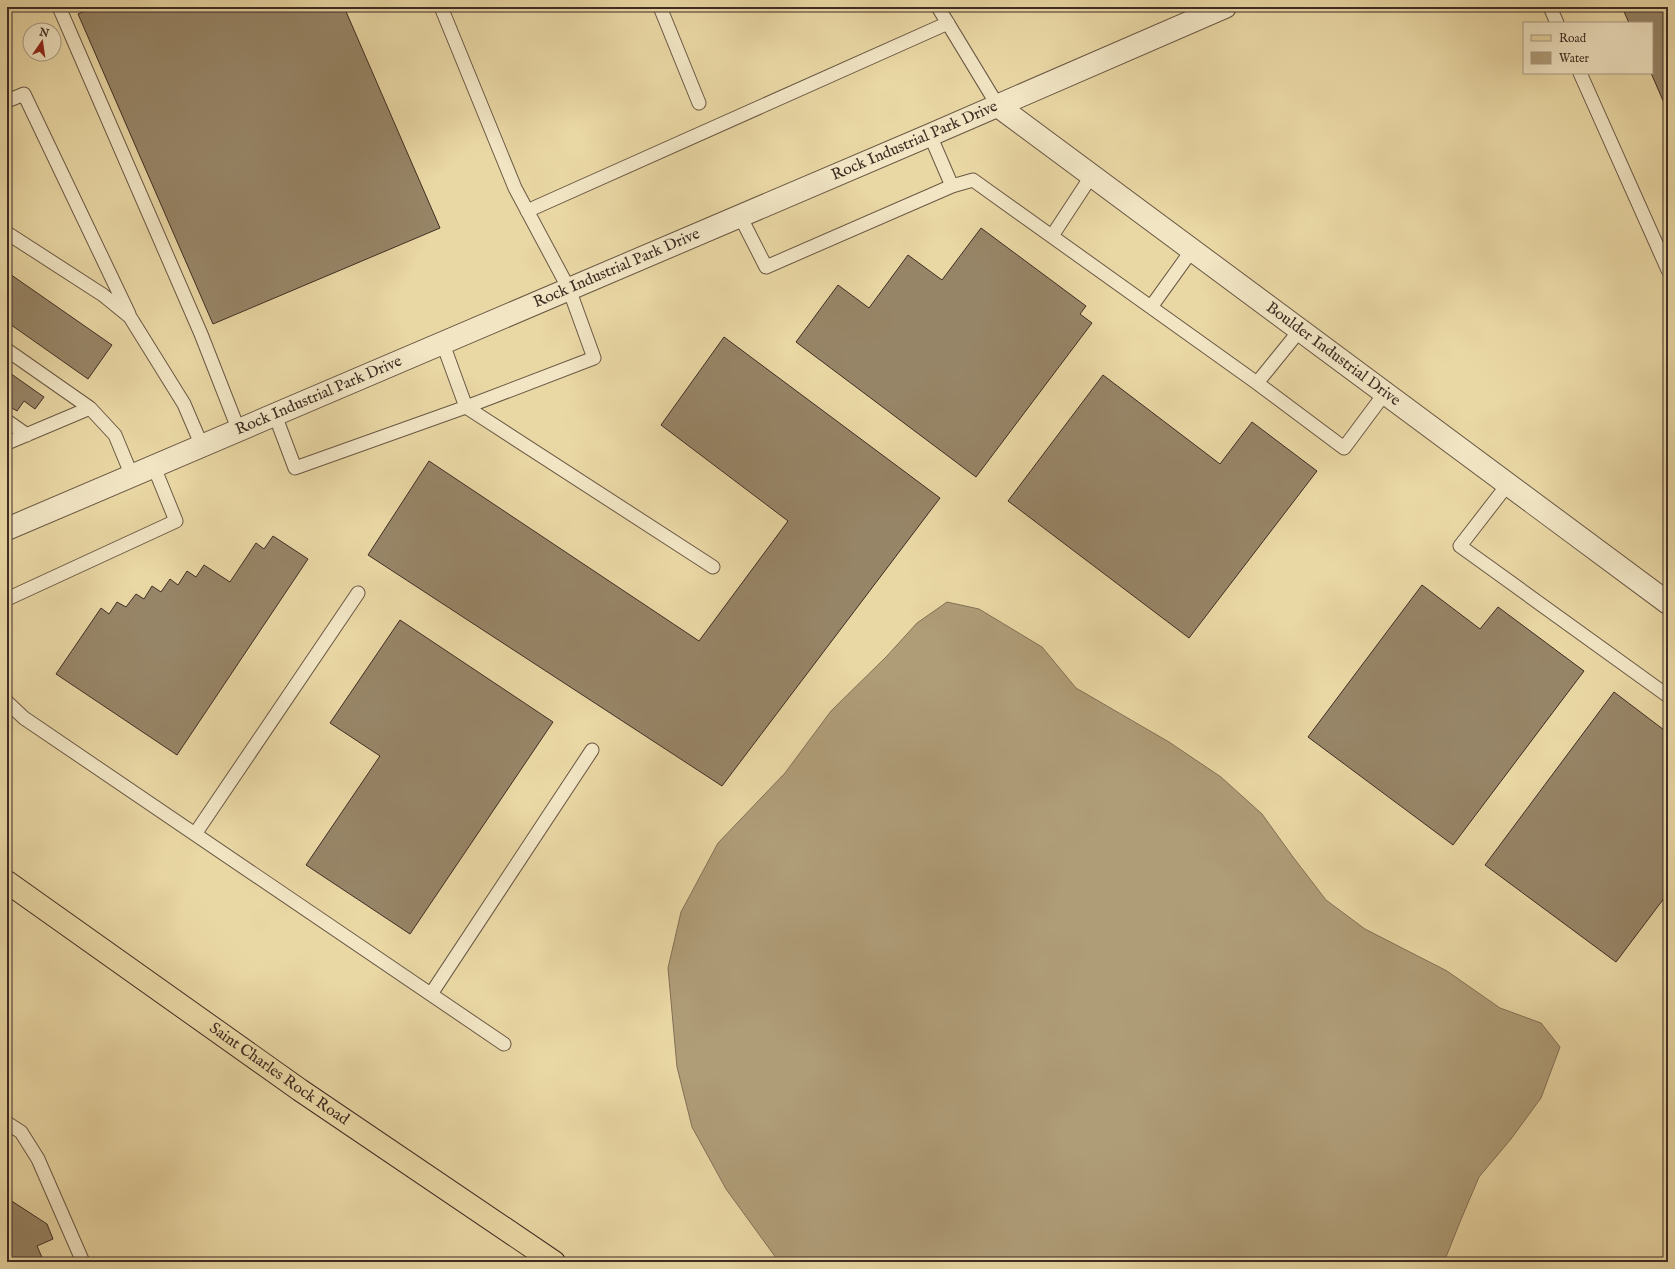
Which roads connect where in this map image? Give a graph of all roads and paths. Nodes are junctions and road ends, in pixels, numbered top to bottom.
1 (59, 7) edge
2 (441, 7) edge
3 (660, 7) edge
4 (938, 7) edge
5 (1225, 7) edge
6 (1550, 7) edge
7 (1558, 22) edge
8 (948, 23) junction
9 (1580, 74) edge
10 (7, 101) edge
11 (700, 103) dead end
12 (998, 106) junction
13 (930, 135) junction
14 (1092, 175) junction
15 (952, 186) junction
16 (528, 211) junction
17 (740, 216) junction
18 (7, 233) edge
19 (1052, 236) junction
20 (1192, 250) junction
21 (1668, 270) edge
22 (569, 289) junction
23 (1151, 307) junction
24 (130, 317) junction
25 (1300, 330) junction
26 (442, 344) junction
27 (7, 350) edge
28 (1257, 384) junction
29 (1385, 393) junction
30 (466, 407) junction
31 (90, 408) junction
32 (275, 415) junction
33 (7, 421) edge
34 (238, 431) junction
35 (28, 435) junction
36 (7, 443) edge
37 (202, 446) junction
38 (154, 467) junction
39 (132, 476) junction
40 (1508, 484) junction
41 (7, 530) edge
42 (713, 567) dead end
43 (358, 593) dead end
44 (7, 599) edge
45 (1668, 603) edge
46 (1668, 696) edge
47 (7, 702) edge
48 (592, 750) dead end
49 (195, 834) junction
50 (7, 882) edge
51 (431, 994) junction
52 (504, 1044) dead end
53 (7, 1123) edge
54 (83, 1262) edge
55 (554, 1262) edge

1 - 34 lane
2 - 16 lane
3 - 11 lane
4 - 8 lane
5 - 12 street, Rock Industrial Park Drive
6 - 7 lane
8 - 12 lane
8 - 16 lane
9 - 21 lane
10 - 24 lane
12 - 13 street, Rock Industrial Park Drive
12 - 14 street, Boulder Industrial Drive
13 - 15 lane
13 - 17 street, Rock Industrial Park Drive
14 - 19 lane
14 - 20 street, Boulder Industrial Drive
15 - 17 lane
15 - 19 lane
16 - 22 lane
17 - 22 street, Rock Industrial Park Drive
18 - 24 lane
19 - 23 lane
20 - 23 lane
20 - 25 street, Boulder Industrial Drive
22 - 26 street, Rock Industrial Park Drive
22 - 30 lane
23 - 28 lane
24 - 37 lane
25 - 28 lane
25 - 29 street, Boulder Industrial Drive
26 - 30 lane
26 - 32 street, Rock Industrial Park Drive
27 - 31 lane
28 - 29 lane
29 - 40 street, Boulder Industrial Drive
30 - 32 lane
30 - 42 lane
31 - 35 lane
31 - 39 lane
32 - 34 street, Rock Industrial Park Drive
33 - 35 lane
34 - 37 street, Rock Industrial Park Drive
35 - 36 lane
37 - 38 street, Rock Industrial Park Drive
38 - 39 street, Rock Industrial Park Drive
38 - 44 lane
39 - 41 street, Rock Industrial Park Drive
40 - 45 street, Boulder Industrial Drive
40 - 46 lane
43 - 49 lane
47 - 49 lane
48 - 51 lane
49 - 51 lane
50 - 55 main road, Saint Charles Rock Road
51 - 52 lane
53 - 54 lane

